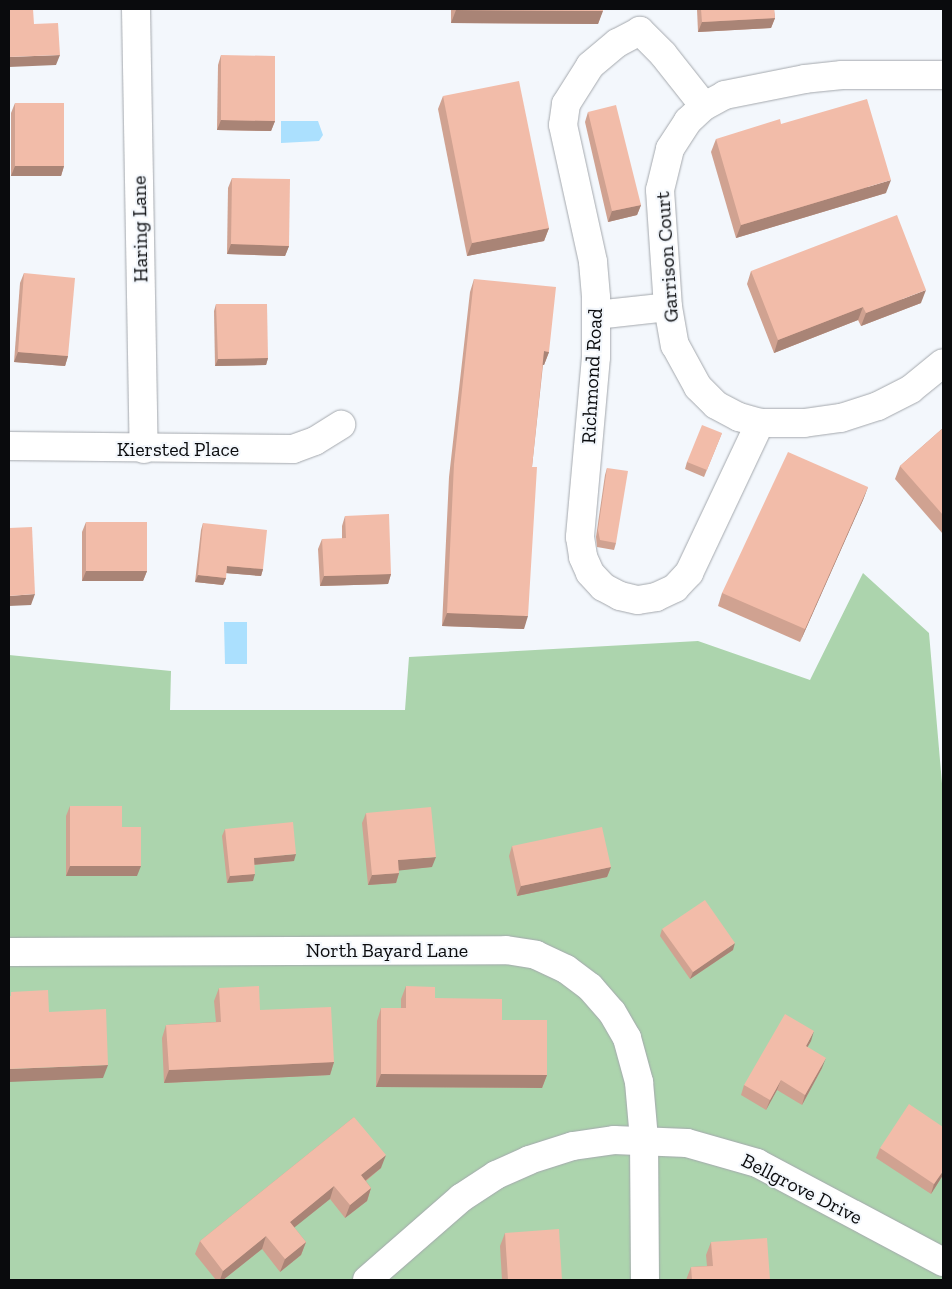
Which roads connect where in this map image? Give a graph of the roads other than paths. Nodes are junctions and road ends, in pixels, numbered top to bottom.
1 (136, 9) edge
2 (943, 75) edge
3 (704, 106) junction
4 (668, 307) junction
5 (596, 315) junction
6 (943, 363) edge
7 (760, 423) junction
8 (341, 426) dead end
9 (9, 446) edge
10 (144, 449) junction
11 (9, 952) edge
12 (644, 1139) junction
13 (943, 1262) edge
14 (368, 1280) edge
15 (645, 1280) edge

1 - 10 street, Haring Lane
2 - 3 street, Garrison Court
3 - 4 street, Garrison Court
3 - 5 street, Richmond Road
4 - 5 street
4 - 7 street, Garrison Court
5 - 7 street, Richmond Road
6 - 7 street, Garrison Court
8 - 10 street, Kiersted Place
9 - 10 street, Kiersted Place
11 - 12 street, North Bayard Lane
12 - 13 street, Bellgrove Drive
12 - 14 street, Bellgrove Drive
12 - 15 street, North Bayard Lane

